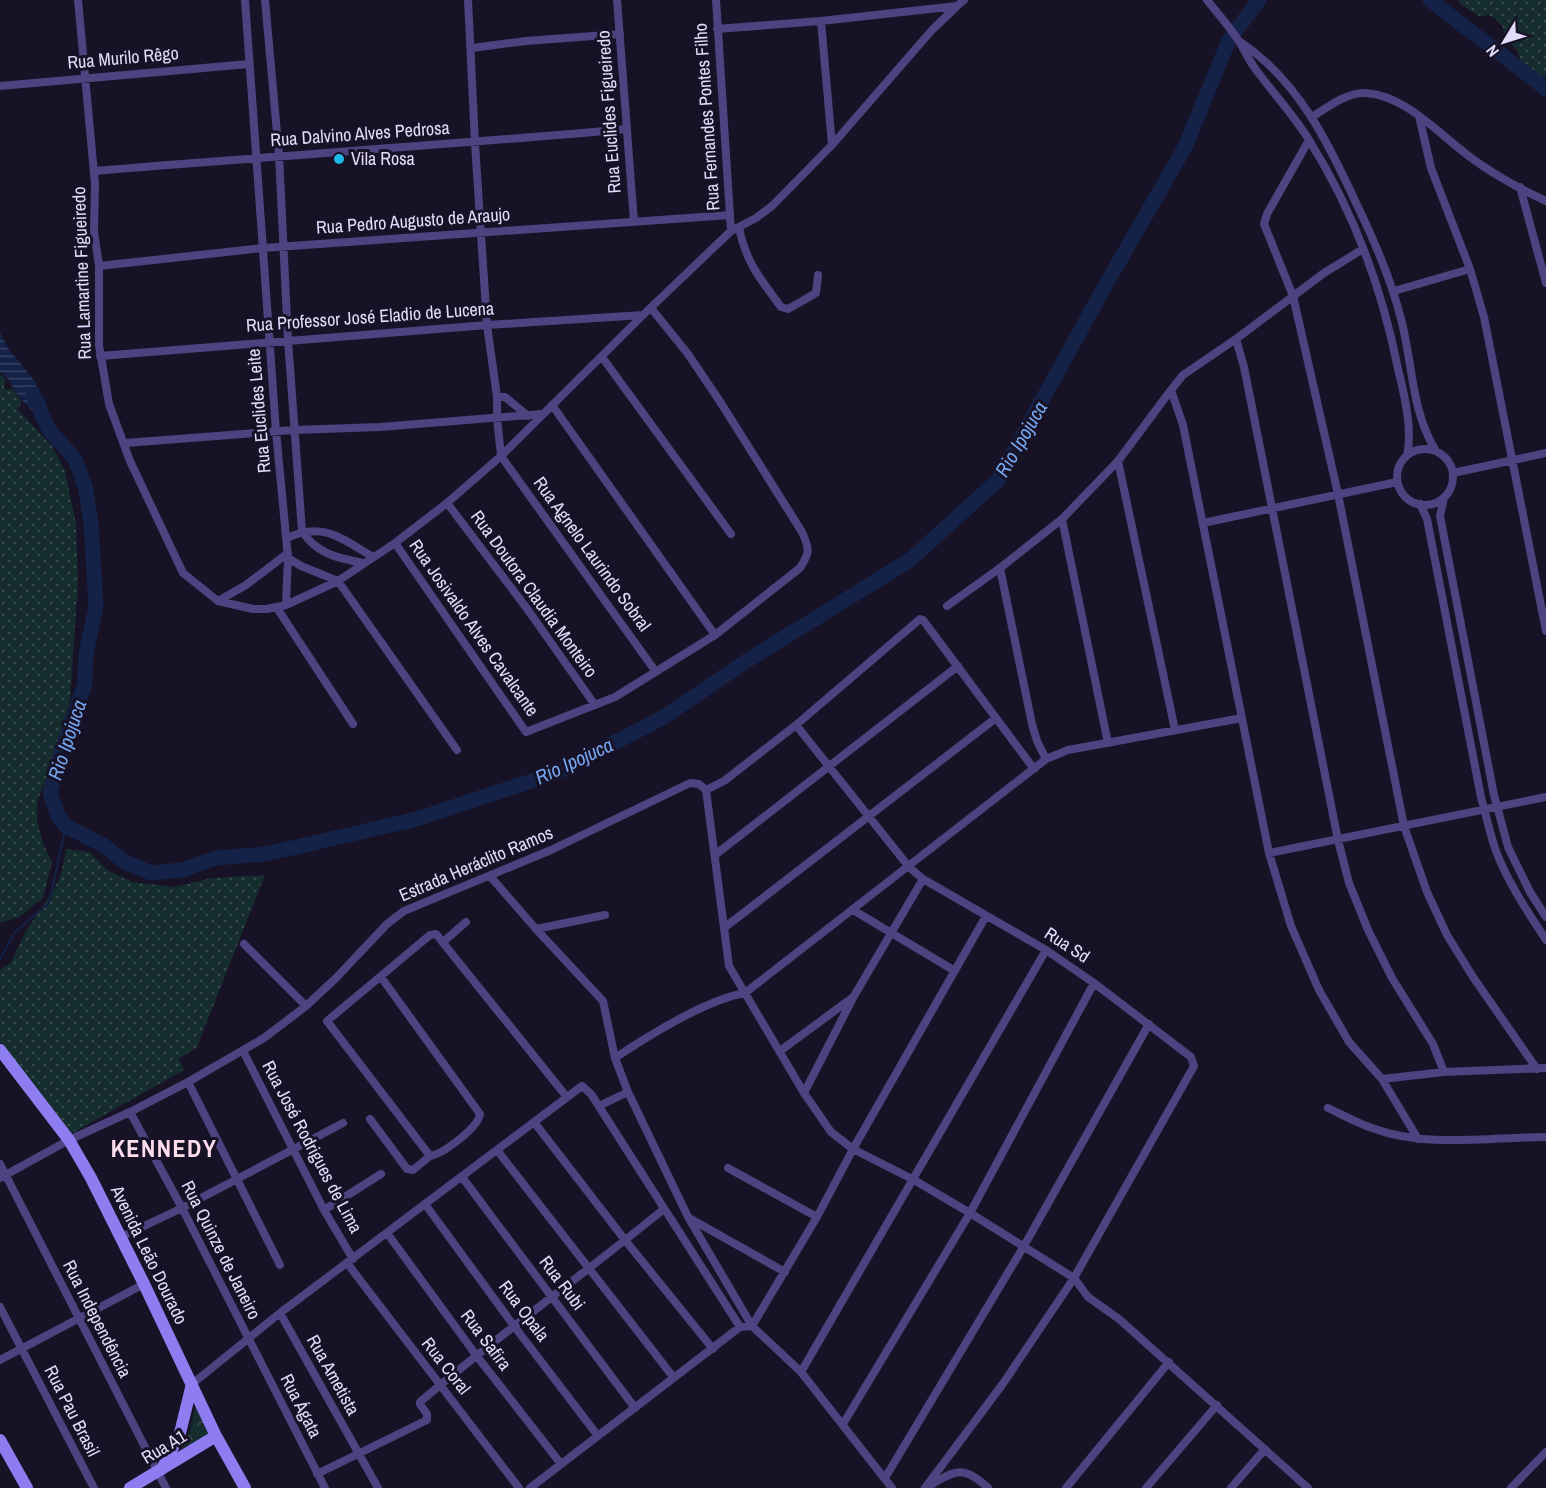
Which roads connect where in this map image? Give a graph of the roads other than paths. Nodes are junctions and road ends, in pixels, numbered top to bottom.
1 (78, 0) edge
2 (245, 0) edge
3 (265, 0) edge
4 (468, 0) edge
5 (617, 0) edge
6 (716, 0) edge
7 (1207, 0) edge
8 (960, 3) edge
9 (821, 21) junction
10 (717, 28) junction
11 (620, 34) junction
12 (1236, 38) junction
13 (472, 48) junction
14 (249, 64) junction
15 (84, 78) junction
16 (0, 86) edge
17 (1419, 116) junction
18 (1312, 117) junction
19 (627, 129) junction
20 (1309, 140) junction
21 (475, 143) junction
22 (832, 145) junction
23 (279, 155) junction
24 (256, 157) junction
25 (94, 171) junction
26 (1520, 187) junction
27 (1546, 201) edge
28 (730, 215) junction
29 (634, 222) junction
30 (735, 229) junction
31 (482, 233) junction
32 (282, 246) junction
33 (263, 248) junction
34 (1363, 249) junction
35 (99, 266) junction
36 (1470, 269) junction
37 (818, 275) dead end
38 (1546, 283) edge
39 (1394, 291) junction
40 (1293, 296) junction
41 (651, 308) junction
42 (643, 315) junction
43 (488, 325) junction
44 (1236, 339) junction
45 (288, 340) junction
46 (270, 342) junction
47 (100, 356) junction
48 (602, 357) junction
49 (1171, 390) junction
50 (497, 397) junction
51 (552, 405) junction
52 (542, 414) junction
53 (528, 416) junction
54 (497, 418) junction
55 (294, 429) junction
56 (276, 431) junction
57 (125, 443) junction
58 (1436, 451) junction
59 (1546, 453) edge
60 (1407, 455) junction
61 (501, 456) junction
62 (1511, 459) junction
63 (1118, 460) junction
64 (1453, 472) junction
65 (1397, 482) junction
66 (1338, 494) junction
67 (1444, 498) junction
68 (447, 503) junction
69 (1420, 504) junction
70 (1272, 508) junction
71 (1062, 519) junction
72 (1203, 523) junction
73 (302, 531) junction
74 (731, 534) dead end
75 (287, 538) junction
76 (395, 543) junction
77 (288, 555) junction
78 (372, 557) junction
79 (363, 563) junction
80 (1000, 568) junction
81 (338, 581) junction
82 (218, 601) junction
83 (947, 606) dead end
84 (282, 607) junction
85 (1546, 631) edge
86 (715, 635) junction
87 (958, 666) junction
88 (656, 672) junction
89 (594, 705) junction
90 (996, 718) junction
91 (1242, 718) junction
92 (353, 724) dead end
93 (796, 725) junction
94 (1175, 730) junction
95 (1108, 743) junction
96 (457, 750) dead end
97 (1046, 759) junction
98 (830, 766) junction
99 (1034, 770) junction
100 (706, 790) junction
101 (1546, 797) edge
102 (1497, 808) junction
103 (1484, 810) junction
104 (869, 815) junction
105 (1404, 826) junction
106 (1338, 840) junction
107 (1269, 853) junction
108 (715, 855) junction
109 (909, 867) junction
110 (490, 876) junction
111 (922, 879) junction
112 (853, 910) junction
113 (604, 915) dead end
114 (986, 916) junction
115 (1546, 917) edge
116 (466, 922) dead end
117 (724, 928) junction
118 (536, 929) junction
119 (891, 933) junction
120 (1546, 940) edge
121 (443, 942) junction
122 (244, 944) dead end
123 (1046, 950) junction
124 (955, 970) junction
125 (381, 977) junction
126 (1094, 982) junction
127 (745, 993) junction
128 (854, 996) junction
129 (306, 1006) junction
130 (1149, 1024) junction
131 (0, 1050) edge
132 (243, 1051) junction
133 (780, 1051) junction
134 (615, 1058) junction
135 (1541, 1068) edge
136 (1444, 1072) junction
137 (1383, 1079) junction
138 (188, 1082) junction
139 (628, 1092) junction
140 (804, 1093) junction
141 (567, 1096) junction
142 (599, 1106) junction
143 (1328, 1108) dead end
144 (130, 1112) junction
145 (370, 1119) dead end
146 (534, 1122) junction
147 (343, 1123) dead end
148 (1546, 1137) edge
149 (1418, 1139) junction
150 (69, 1140) junction
151 (853, 1149) junction
152 (496, 1150) junction
153 (293, 1151) junction
154 (430, 1156) junction
155 (0, 1164) edge
156 (728, 1168) dead end
157 (381, 1174) dead end
158 (3, 1176) edge
159 (462, 1178) junction
160 (237, 1180) junction
161 (914, 1180) junction
162 (425, 1204) junction
163 (182, 1208) junction
164 (664, 1209) junction
165 (324, 1210) junction
166 (970, 1213) junction
167 (688, 1217) junction
168 (817, 1217) junction
169 (387, 1233) junction
170 (121, 1237) junction
171 (625, 1240) junction
172 (1024, 1246) junction
173 (350, 1261) junction
174 (280, 1265) dead end
175 (589, 1270) junction
176 (785, 1272) junction
177 (1074, 1278) junction
178 (144, 1284) junction
179 (552, 1298) junction
180 (0, 1307) edge
181 (280, 1313) junction
182 (79, 1320) junction
183 (514, 1326) junction
184 (753, 1326) junction
185 (740, 1328) junction
186 (248, 1339) junction
187 (713, 1349) junction
188 (22, 1350) junction
189 (476, 1355) junction
190 (0, 1360) edge
191 (1169, 1362) junction
192 (801, 1372) junction
193 (674, 1378) junction
194 (192, 1383) junction
195 (440, 1385) junction
196 (1217, 1405) junction
197 (635, 1408) junction
198 (843, 1424) junction
199 (216, 1436) junction
200 (598, 1436) junction
201 (2, 1442) edge
202 (1265, 1449) junction
203 (358, 1452) junction
204 (1546, 1452) edge
205 (561, 1464) junction
206 (159, 1470) junction
207 (316, 1474) junction
208 (885, 1478) junction
209 (27, 1488) edge
210 (94, 1488) edge
211 (130, 1488) edge
212 (166, 1488) edge
213 (245, 1488) edge
214 (325, 1488) edge
215 (378, 1488) edge
216 (519, 1488) edge
217 (530, 1488) edge
218 (892, 1488) edge
219 (925, 1488) edge
220 (988, 1488) edge
221 (1066, 1488) edge
222 (1146, 1488) edge
223 (1231, 1488) edge
224 (1308, 1488) edge
225 (1511, 1488) edge

1 - 15 street, Rua Lamartine Figueiredo
2 - 14 street, Rua Euclides Leite
3 - 23 street, Rua Euclides Leite
4 - 13 street
5 - 11 street, Rua Euclides Figueiredo
6 - 10 street, Rua Fernandes Pontes Filho
7 - 12 street
8 - 9 street
8 - 22 street
9 - 10 street
9 - 22 street
10 - 28 street, Rua Fernandes Pontes Filho
11 - 13 street
11 - 19 street, Rua Euclides Figueiredo
12 - 18 street
12 - 20 street
13 - 21 street
14 - 15 street, Rua Murilo Rêgo
14 - 24 street, Rua Euclides Leite
15 - 16 street, Rua Murilo Rêgo
15 - 25 street, Rua Lamartine Figueiredo
17 - 18 street
17 - 26 street
17 - 36 street
18 - 39 street
19 - 21 street, Rua Dalvino Alves Pedrosa
19 - 29 street, Rua Euclides Figueiredo
20 - 34 street
20 - 40 street
21 - 23 street, Rua Dalvino Alves Pedrosa
21 - 31 street
22 - 30 street
23 - 24 street, Rua Dalvino Alves Pedrosa
23 - 32 street, Rua Euclides Leite
24 - 25 street, Rua Dalvino Alves Pedrosa
24 - 33 street, Rua Euclides Leite
25 - 35 street, Rua Lamartine Figueiredo
26 - 27 street
26 - 38 street
28 - 29 street, Rua Pedro Augusto de Araujo
28 - 30 street, Rua Fernandes Pontes Filho
29 - 31 street, Rua Pedro Augusto de Araujo
30 - 37 street, Rua Fernandes Pontes Filho
30 - 41 street
31 - 32 street, Rua Pedro Augusto de Araujo
31 - 43 street
32 - 33 street, Rua Pedro Augusto de Araujo
32 - 45 street, Rua Euclides Leite
33 - 35 street, Rua Pedro Augusto de Araujo
33 - 46 street, Rua Euclides Leite
34 - 40 street
34 - 60 street
35 - 47 street, Rua Lamartine Figueiredo
36 - 39 street
36 - 62 street
39 - 58 street
40 - 44 street
40 - 66 street
41 - 42 street
41 - 86 street
42 - 43 street, Rua Professor José Eladio de Lucena
42 - 48 street
43 - 45 street, Rua Professor José Eladio de Lucena
43 - 50 street
44 - 49 street
44 - 70 street
45 - 46 street, Rua Professor José Eladio de Lucena
45 - 55 street, Rua Euclides Leite
46 - 47 street, Rua Professor José Eladio de Lucena
46 - 56 street, Rua Euclides Leite
47 - 57 street, Rua Lamartine Figueiredo
48 - 51 street
48 - 74 street
49 - 63 street
49 - 72 street
50 - 53 street
50 - 54 street
51 - 52 street
51 - 86 street
52 - 53 street
52 - 61 street
53 - 54 street
54 - 55 street
54 - 61 street
55 - 56 street
55 - 73 street, Rua Euclides Leite
56 - 57 street
56 - 75 street, Rua Euclides Leite
57 - 82 street, Rua Lamartine Figueiredo
58 - 60 street
58 - 64 street
59 - 62 street
60 - 65 street
61 - 68 street
61 - 88 street, Rua Agnelo Laurindo Sobral
62 - 64 street
62 - 85 street
63 - 71 street
63 - 94 street
64 - 67 street
65 - 66 street
65 - 69 street
66 - 70 street
66 - 105 street
67 - 69 street
67 - 102 street
68 - 76 street
68 - 89 street, Rua Doutora Claudia Monteiro
69 - 103 street
70 - 72 street
70 - 106 street
71 - 80 street
71 - 95 street
72 - 91 street
73 - 75 street
73 - 78 street
73 - 79 street
75 - 77 street, Rua Euclides Leite
76 - 78 street
76 - 89 street, Rua Josivaldo Alves Cavalcante
77 - 81 street
77 - 82 street
77 - 84 street, Rua Euclides Leite
78 - 79 street
79 - 81 street
80 - 83 street
80 - 97 street
81 - 84 street
81 - 96 street
82 - 84 street
84 - 92 street
86 - 88 street
87 - 90 street
87 - 93 street
87 - 98 street
88 - 89 street
90 - 99 street
90 - 104 street
91 - 94 street
91 - 107 street
93 - 98 street, Rua Sd
93 - 100 street
94 - 95 street
95 - 97 street
97 - 99 street
98 - 104 street, Rua Sd
98 - 108 street
99 - 109 street
100 - 108 street
100 - 110 street, Estrada Heráclito Ramos
101 - 102 street
102 - 103 street
102 - 115 street
103 - 105 street
103 - 120 street
104 - 109 street, Rua Sd
104 - 117 street
105 - 106 street
105 - 135 street
106 - 107 street
106 - 136 street
107 - 137 street
108 - 117 street
109 - 111 street, Rua Sd
109 - 112 street
110 - 118 street
110 - 129 street, Estrada Heráclito Ramos
111 - 114 street, Rua Sd
111 - 119 street
112 - 119 street
112 - 127 street
113 - 118 street
114 - 123 street, Rua Sd
114 - 124 street
116 - 121 street
117 - 127 street
118 - 134 street
119 - 124 street
119 - 128 street
121 - 125 street
121 - 141 street
122 - 129 street
123 - 126 street, Rua Sd
123 - 161 street
124 - 151 street
125 - 154 street
125 - 154 street
126 - 130 street, Rua Sd
126 - 166 street
127 - 133 street
127 - 134 street
128 - 133 street
128 - 140 street
129 - 132 street, Estrada Heráclito Ramos
130 - 172 street
130 - 177 street, Rua Sd
131 - 150 main road, Avenida Leão Dourado
132 - 138 street, Estrada Heráclito Ramos
132 - 153 street, Rua José Rodrigues de Lima
133 - 140 street
134 - 139 street
135 - 136 street
136 - 137 street
137 - 149 street
138 - 144 street, Estrada Heráclito Ramos
138 - 160 street
139 - 142 street
139 - 167 street
140 - 151 street
141 - 142 street
141 - 146 street
142 - 164 street
143 - 149 street
144 - 150 street, Estrada Heráclito Ramos
144 - 163 street, Rua Quinze de Janeiro
145 - 154 street
146 - 152 street
146 - 171 street
147 - 153 street
148 - 149 street
150 - 158 street, Estrada Heráclito Ramos
150 - 170 main road, Avenida Leão Dourado
151 - 161 street
151 - 168 street
152 - 159 street
152 - 175 street
153 - 160 street
153 - 165 street, Rua José Rodrigues de Lima
155 - 158 street, Rua Independência
156 - 168 street
157 - 165 street
158 - 182 street, Rua Independência
159 - 162 street
159 - 179 street, Rua Rubi
160 - 163 street
160 - 174 street
161 - 166 street
161 - 192 street
162 - 169 street
162 - 183 street, Rua Opala
163 - 170 street
163 - 186 street, Rua Quinze de Janeiro
164 - 171 street
164 - 185 street
165 - 173 street, Rua José Rodrigues de Lima
166 - 172 street
166 - 198 street
167 - 176 street
167 - 184 street
168 - 176 street
169 - 173 street
169 - 189 street, Rua Safira
170 - 178 main road, Avenida Leão Dourado
171 - 175 street
171 - 187 street
172 - 177 street
172 - 208 street
173 - 181 street
173 - 195 street, Rua Coral
175 - 179 street
175 - 193 street
176 - 184 street
177 - 191 street
177 - 219 street
178 - 182 street
178 - 194 main road, Avenida Leão Dourado
179 - 183 street
179 - 197 street, Rua Rubi
180 - 188 street, Rua Pau Brasil
181 - 186 street
181 - 203 street, Rua Ametista
182 - 188 street
182 - 206 street, Rua Independência
183 - 189 street
183 - 200 street, Rua Opala
184 - 185 street
184 - 192 street
185 - 187 street
186 - 194 street
186 - 207 street, Rua Ágata
187 - 193 street
188 - 190 street
188 - 210 street, Rua Pau Brasil
189 - 195 street
189 - 205 street, Rua Safira
191 - 196 street
191 - 221 street
192 - 198 street
193 - 197 street
194 - 199 main road, Avenida Leão Dourado
194 - 206 main road
195 - 203 street
195 - 216 street, Rua Coral
196 - 202 street
196 - 222 street
197 - 200 street
198 - 208 street
199 - 206 main road, Rua A1
199 - 213 main road, Avenida Leão Dourado
200 - 205 street
201 - 209 main road
202 - 223 street
202 - 224 street
203 - 207 street
203 - 215 street, Rua Ametista
204 - 225 street
205 - 217 street
206 - 211 main road, Rua A1
206 - 212 street, Rua Independência
207 - 214 street, Rua Ágata
208 - 218 street
219 - 220 street

